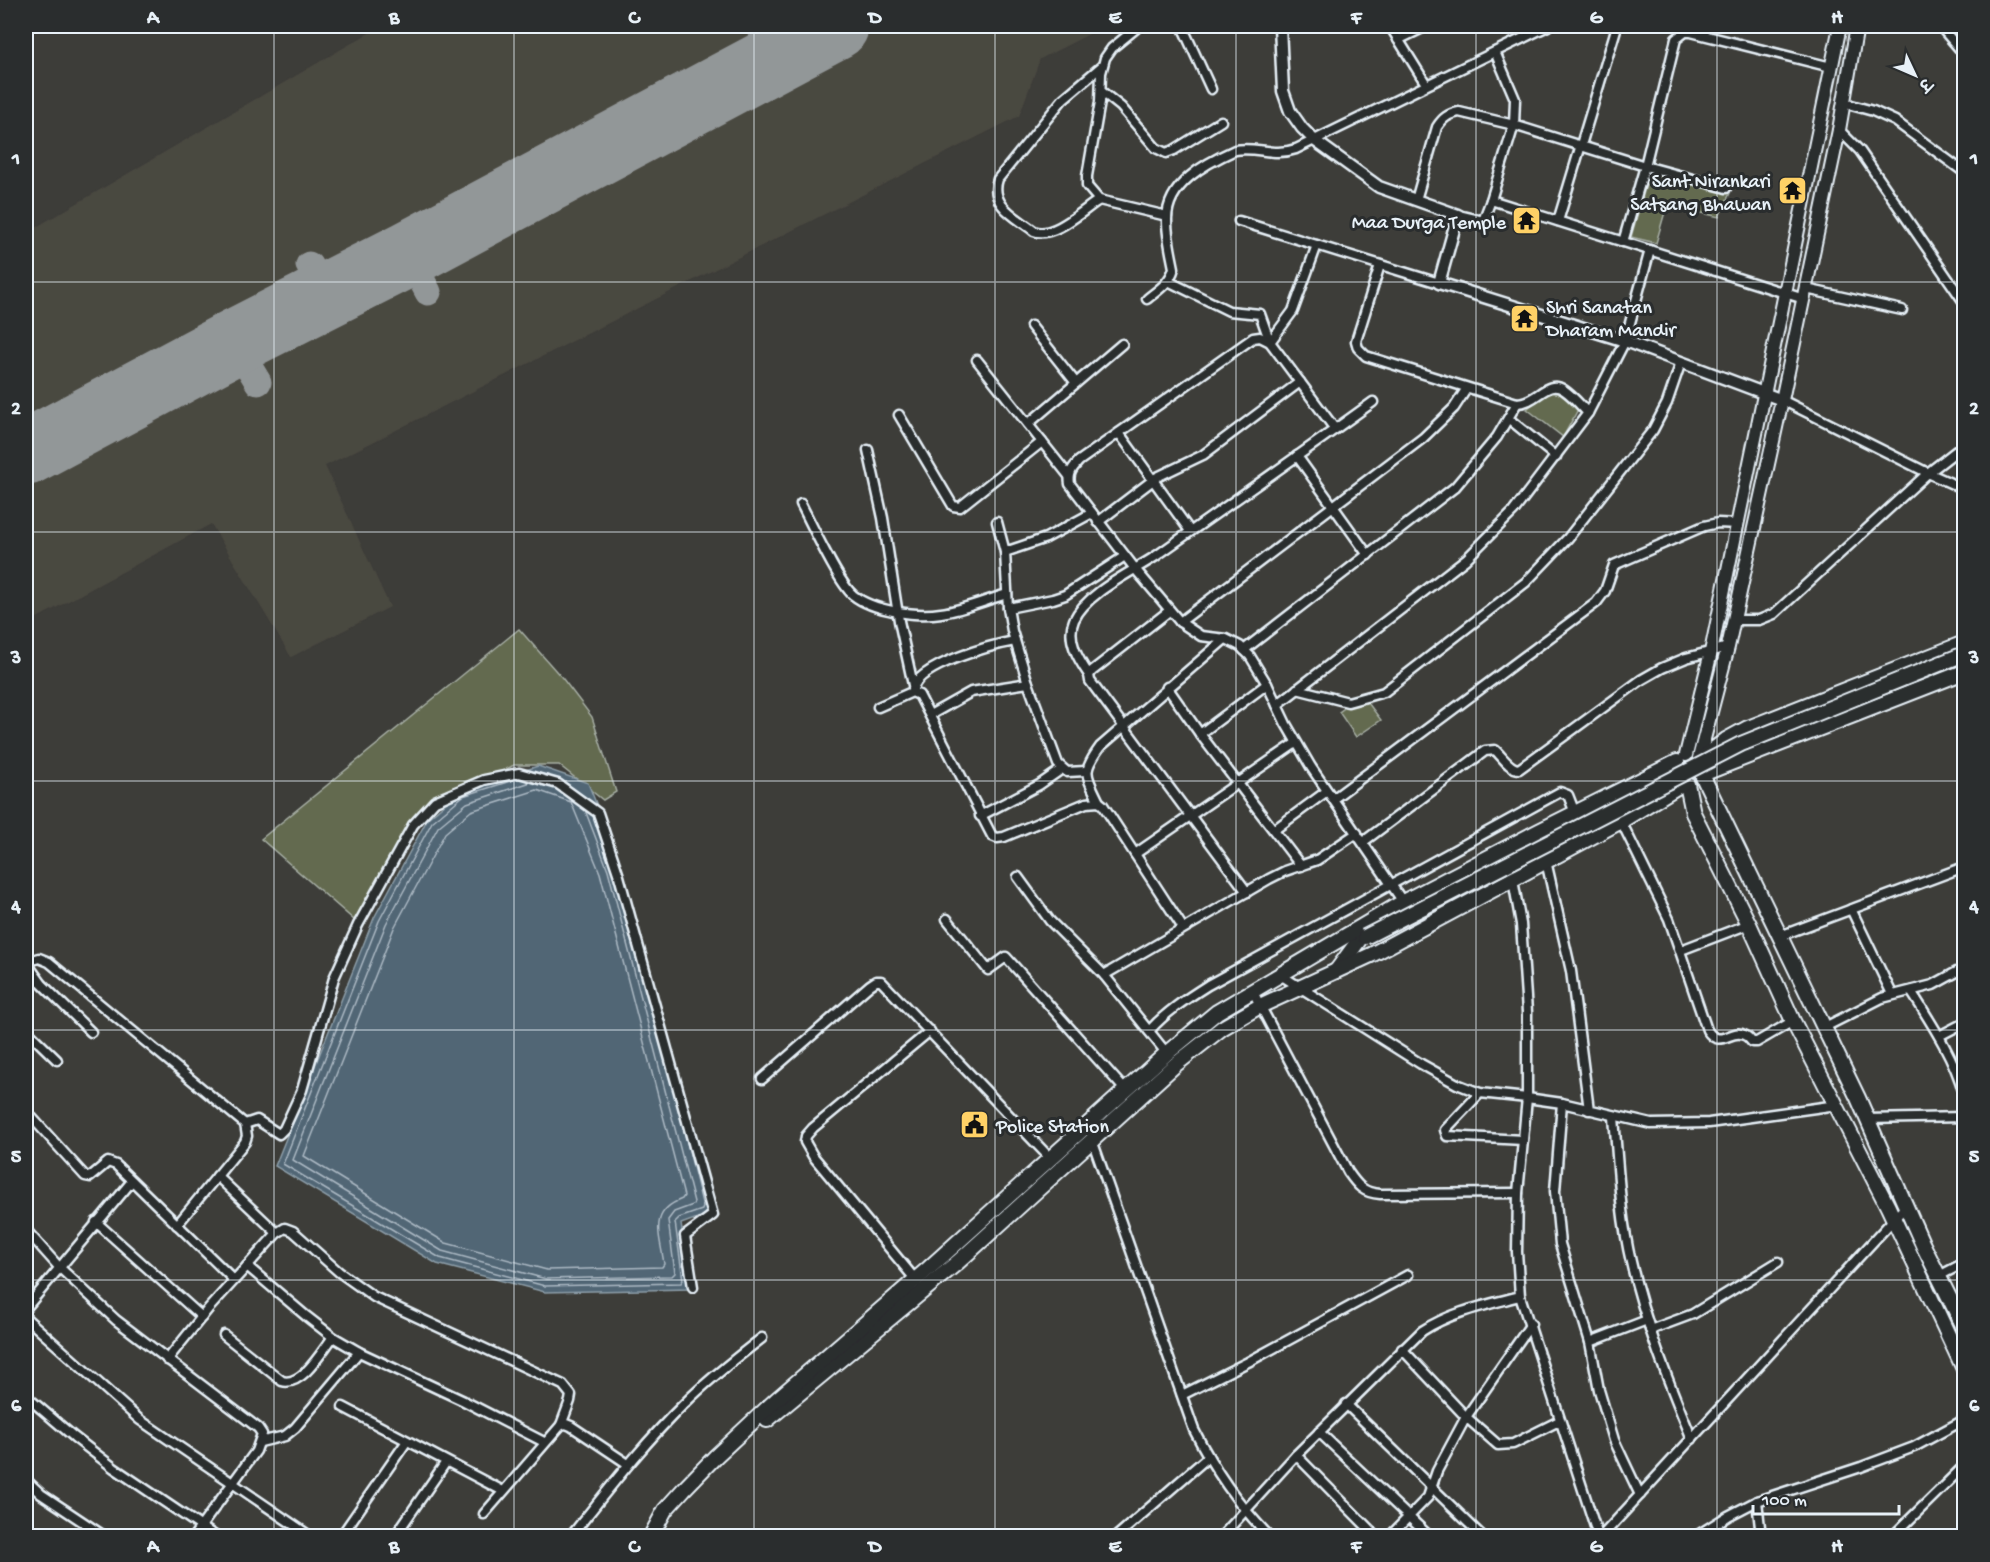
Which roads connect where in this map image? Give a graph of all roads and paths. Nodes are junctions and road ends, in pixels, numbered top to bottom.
1 (1139, 26) edge
2 (1182, 26) edge
3 (1280, 26) edge
4 (1390, 26) edge
5 (1427, 26) edge
6 (1548, 26) edge
7 (1617, 26) edge
8 (1714, 26) edge
9 (1840, 26) edge
10 (1857, 26) edge
11 (1940, 26) edge
12 (1714, 38) junction
13 (1398, 40) junction
14 (1495, 52) junction
15 (1965, 54) edge
16 (1102, 66) junction
17 (1832, 67) junction
18 (1426, 84) junction
19 (1212, 89) dead end
20 (1101, 91) junction
21 (1844, 103) junction
22 (1221, 121) dead end
23 (1514, 125) junction
24 (1839, 130) junction
25 (1314, 140) junction
26 (1582, 147) junction
27 (1645, 166) junction
28 (1965, 172) edge
29 (1725, 188) dead end
30 (1099, 200) junction
31 (1416, 200) junction
32 (1491, 200) junction
33 (1458, 215) junction
34 (1167, 216) junction
35 (1239, 221) dead end
36 (1558, 221) junction
37 (1623, 242) junction
38 (1317, 245) junction
39 (1650, 250) junction
40 (1380, 265) junction
41 (1168, 281) junction
42 (1439, 283) junction
43 (1785, 294) junction
44 (1805, 294) junction
45 (1147, 299) dead end
46 (1965, 302) edge
47 (1902, 310) dead end
48 (1031, 326) dead end
49 (1625, 341) junction
50 (1270, 342) junction
51 (1122, 345) dead end
52 (977, 360) dead end
53 (1681, 362) junction
54 (1300, 382) junction
55 (1076, 383) junction
56 (1467, 388) junction
57 (1764, 393) junction
58 (1782, 400) junction
59 (1373, 402) dead end
60 (1517, 403) junction
61 (1588, 413) junction
62 (899, 415) dead end
63 (1509, 419) junction
64 (1028, 424) junction
65 (1335, 429) junction
66 (1119, 433) junction
67 (1042, 442) junction
68 (1965, 445) edge
69 (868, 450) dead end
70 (1297, 456) junction
71 (1556, 457) junction
72 (1928, 473) junction
73 (1069, 476) junction
74 (1154, 480) junction
75 (1965, 489) edge
76 (801, 504) dead end
77 (1333, 506) junction
78 (1092, 513) junction
79 (997, 522) dead end
80 (1098, 522) junction
81 (1738, 524) junction
82 (1191, 531) junction
83 (1005, 552) junction
84 (1368, 555) junction
85 (1125, 556) junction
86 (1136, 570) junction
87 (1007, 594) junction
88 (1008, 608) junction
89 (1169, 611) junction
90 (898, 612) junction
91 (1734, 620) junction
92 (1180, 622) junction
93 (1226, 639) junction
94 (1015, 640) junction
95 (1965, 643) edge
96 (1728, 647) junction
97 (1244, 650) junction
98 (1711, 652) junction
99 (1965, 654) edge
100 (1965, 672) edge
101 (1089, 675) junction
102 (1028, 683) junction
103 (1267, 684) junction
104 (1167, 687) junction
105 (913, 688) junction
106 (1297, 689) junction
107 (1276, 705) junction
108 (879, 707) dead end
109 (930, 715) junction
110 (1123, 725) junction
111 (1200, 734) junction
112 (1296, 742) junction
113 (1691, 758) junction
114 (1062, 769) junction
115 (1086, 771) junction
116 (1704, 775) junction
117 (1685, 783) junction
118 (1239, 784) junction
119 (1328, 790) junction
120 (1333, 799) junction
121 (1099, 802) junction
122 (1575, 813) junction
123 (980, 816) junction
124 (1190, 817) junction
125 (1621, 820) junction
126 (1274, 830) junction
127 (1357, 833) junction
128 (1363, 842) junction
129 (1508, 848) junction
130 (1135, 854) junction
131 (1546, 861) junction
132 (1301, 866) junction
133 (1964, 870) edge
134 (1018, 877) dead end
135 (1513, 878) junction
136 (1392, 883) junction
137 (1247, 892) junction
138 (1403, 902) junction
139 (1851, 909) junction
140 (947, 918) dead end
141 (1749, 924) junction
142 (1183, 928) junction
143 (1780, 936) junction
144 (1362, 939) junction
145 (1321, 950) junction
146 (1681, 950) junction
147 (26, 962) edge
148 (1965, 969) edge
149 (1336, 971) junction
150 (1279, 974) junction
151 (1104, 975) junction
152 (1300, 988) junction
153 (1252, 990) junction
154 (1911, 991) junction
155 (1892, 994) junction
156 (1260, 1006) junction
157 (1793, 1021) junction
158 (1965, 1023) edge
159 (1823, 1028) junction
160 (930, 1031) junction
161 (1149, 1031) junction
162 (26, 1032) edge
163 (91, 1032) dead end
164 (1939, 1036) junction
165 (1167, 1053) junction
166 (57, 1060) dead end
167 (1175, 1065) junction
168 (762, 1079) dead end
169 (1126, 1090) junction
170 (1480, 1093) junction
171 (1965, 1094) edge
172 (1527, 1098) junction
173 (1562, 1103) junction
174 (1837, 1106) junction
175 (1589, 1110) junction
176 (26, 1111) edge
177 (1614, 1117) junction
178 (1965, 1117) edge
179 (1867, 1119) junction
180 (244, 1124) junction
181 (1089, 1132) junction
182 (1523, 1140) junction
183 (1051, 1159) junction
184 (217, 1176) junction
185 (132, 1181) junction
186 (1518, 1193) junction
187 (1018, 1198) junction
188 (1905, 1207) junction
189 (1893, 1219) junction
190 (96, 1222) junction
191 (177, 1225) junction
192 (26, 1230) edge
193 (277, 1233) junction
194 (1778, 1263) dead end
195 (1965, 1263) edge
196 (247, 1266) junction
197 (59, 1267) junction
198 (1408, 1275) dead end
199 (1939, 1276) junction
200 (915, 1279) junction
201 (234, 1280) junction
202 (693, 1287) dead end
203 (1520, 1296) junction
204 (26, 1308) edge
205 (202, 1317) junction
206 (26, 1318) edge
207 (1647, 1320) junction
208 (1531, 1324) junction
209 (1965, 1327) edge
210 (1650, 1330) junction
211 (224, 1335) dead end
212 (333, 1337) junction
213 (762, 1338) dead end
214 (1590, 1342) junction
215 (1402, 1350) junction
216 (359, 1352) junction
217 (167, 1360) junction
218 (1965, 1369) edge
219 (1182, 1395) junction
220 (26, 1396) edge
221 (1346, 1404) junction
222 (343, 1407) dead end
223 (1466, 1417) junction
224 (1965, 1420) edge
225 (1559, 1421) junction
226 (561, 1425) junction
227 (1319, 1432) junction
228 (1692, 1439) junction
229 (260, 1442) junction
230 (407, 1442) junction
231 (544, 1442) junction
232 (1296, 1455) junction
233 (1208, 1457) junction
234 (447, 1462) junction
235 (628, 1464) junction
236 (1965, 1466) edge
237 (26, 1480) edge
238 (233, 1483) junction
239 (1431, 1486) junction
240 (502, 1491) junction
241 (1640, 1495) junction
242 (1756, 1501) junction
243 (1244, 1511) junction
244 (484, 1514) dead end
245 (1410, 1517) junction
246 (201, 1527) junction
247 (653, 1534) edge
248 (104, 1536) edge
249 (194, 1536) edge
250 (216, 1536) edge
251 (310, 1536) edge
252 (341, 1536) edge
253 (395, 1536) edge
254 (571, 1536) edge
255 (1117, 1536) edge
256 (1222, 1536) edge
257 (1269, 1536) edge
258 (1376, 1536) edge
259 (1390, 1536) edge
260 (1429, 1536) edge
261 (1482, 1536) edge
262 (1600, 1536) edge
263 (1696, 1536) edge
264 (1761, 1536) edge
265 (1893, 1536) edge

1 - 16 street
2 - 19 street
3 - 25 street
4 - 13 street
5 - 13 street
6 - 14 street
7 - 26 street
8 - 12 street
9 - 17 main road
10 - 21 main road
11 - 15 street
12 - 17 street
12 - 27 street
13 - 18 street
14 - 18 street
14 - 23 street
16 - 20 street
16 - 30 street
17 - 43 main road
18 - 25 street
20 - 22 street
20 - 30 street
21 - 24 main road
21 - 28 street
23 - 26 street
23 - 31 street
23 - 32 street
24 - 44 main road
24 - 46 street
25 - 31 street
25 - 34 street
26 - 27 street
26 - 36 street
27 - 29 street
27 - 37 street
30 - 34 street
31 - 33 street
32 - 33 street
32 - 36 street
33 - 42 street
34 - 41 street
35 - 38 street
36 - 37 street
37 - 39 street
38 - 40 street
38 - 50 street
39 - 43 street
39 - 49 street
40 - 42 street
40 - 56 street
41 - 45 street
41 - 50 street
42 - 49 street
43 - 44 street
43 - 57 main road
44 - 47 street
44 - 58 main road
48 - 55 street
49 - 53 street
49 - 61 street
50 - 54 street
50 - 66 street
51 - 55 street
52 - 64 street
53 - 57 street
53 - 106 street
54 - 65 street
54 - 74 street
55 - 64 street
56 - 60 street
56 - 77 street
57 - 58 street
57 - 81 main road
58 - 72 street
58 - 91 main road
59 - 65 street
60 - 61 street
60 - 63 street
61 - 71 street
62 - 67 street
63 - 71 street
63 - 84 street
64 - 67 street
65 - 70 street
66 - 73 street
66 - 74 street
67 - 73 street
68 - 72 street
69 - 90 street
70 - 77 street
70 - 82 street
71 - 106 street
72 - 75 street
72 - 91 street
73 - 78 street
74 - 80 street
74 - 82 street
76 - 90 street
77 - 84 street
77 - 92 street
78 - 80 street
78 - 83 street
79 - 83 street
80 - 85 street
81 - 98 main road
81 - 120 street
82 - 86 street
83 - 87 street
84 - 97 street
85 - 86 street
85 - 88 street
86 - 89 street
86 - 101 street
87 - 88 street
87 - 90 street
88 - 94 street
89 - 92 street
89 - 101 street
90 - 105 street
91 - 96 main road
92 - 93 street
93 - 97 street
93 - 104 street
94 - 102 street
94 - 105 street
95 - 113 main road
96 - 98 street
96 - 113 main road
97 - 103 street
98 - 113 main road
98 - 128 street
99 - 144 main road, bridge
100 - 116 main road
101 - 110 street
102 - 109 street
102 - 114 street
103 - 107 street
103 - 111 street
104 - 110 street
104 - 111 street
105 - 108 street
105 - 109 street
106 - 107 street
107 - 112 street
109 - 123 street
110 - 115 street
110 - 124 street
111 - 118 street
112 - 118 street
112 - 119 street
113 - 116 main road
113 - 117 main road
113 - 122 main road
114 - 115 street
114 - 123 street
115 - 121 street
116 - 117 main road
116 - 143 main road
117 - 125 main road
117 - 141 main road
118 - 124 street
118 - 126 street
119 - 120 street
119 - 126 street
120 - 127 street
121 - 123 street
121 - 130 street
122 - 129 main road
122 - 136 street
124 - 130 street
124 - 137 street
125 - 131 main road
125 - 146 street
126 - 132 street
127 - 128 street
127 - 132 street
128 - 136 street
129 - 135 street
129 - 138 main road
130 - 142 street
131 - 135 main road
131 - 175 street
132 - 137 street
133 - 139 street
134 - 151 street
135 - 149 main road
135 - 172 street
136 - 138 street
136 - 161 street
137 - 142 street
138 - 145 main road
139 - 143 street
139 - 155 street
140 - 169 street
141 - 146 street
141 - 157 main road
142 - 151 street
143 - 159 main road
144 - 145 main road
144 - 149 main road
145 - 150 main road
146 - 157 street
147 - 163 street
147 - 180 street
148 - 154 street
149 - 152 main road
150 - 152 street
150 - 153 main road
151 - 161 street
152 - 156 main road
152 - 170 street
153 - 156 street
153 - 165 main road
154 - 155 street
154 - 164 street
155 - 159 street
156 - 167 main road
156 - 186 street
157 - 174 main road
158 - 164 street
159 - 179 main road
160 - 168 street
160 - 183 street
160 - 200 street
161 - 165 street
162 - 166 street
164 - 171 street
165 - 167 street
165 - 169 main road
167 - 181 main road
169 - 181 main road
170 - 172 street
170 - 182 street
172 - 173 street
172 - 182 street
173 - 175 street
173 - 214 street
174 - 177 street
174 - 189 main road
175 - 177 street
176 - 185 street
177 - 207 street
178 - 179 street
179 - 188 main road
180 - 184 street
180 - 202 street
181 - 183 main road
181 - 187 main road
181 - 219 street
182 - 186 street
183 - 187 main road
184 - 191 street
184 - 193 street
185 - 190 street
185 - 191 street
186 - 203 street
187 - 200 main road
187 - 247 main road
188 - 189 street
188 - 199 main road
189 - 218 main road
189 - 228 street
190 - 197 street
190 - 205 street
191 - 201 street
192 - 197 street
193 - 196 street
193 - 226 street
194 - 210 street
195 - 199 street
196 - 201 street
196 - 212 street
197 - 204 street
197 - 217 street
198 - 219 street
199 - 209 main road
200 - 247 main road
201 - 205 street
203 - 208 street
203 - 215 street
205 - 217 street
206 - 238 street
207 - 210 street
207 - 214 street
208 - 223 street
208 - 225 street
210 - 228 street
211 - 212 street
212 - 216 street
213 - 235 street
214 - 241 street
215 - 221 street
215 - 223 street
216 - 229 street
216 - 231 street
217 - 229 street
219 - 233 street
220 - 246 street
221 - 227 street
221 - 239 street
222 - 230 street
223 - 225 street
223 - 239 street
224 - 242 street
225 - 262 street
226 - 231 street
226 - 235 street
227 - 232 street
227 - 245 street
228 - 241 street
229 - 238 street
230 - 234 street
230 - 252 street
231 - 240 street
232 - 243 street
232 - 258 street
233 - 243 street
233 - 255 street
234 - 240 street
234 - 253 street
235 - 254 street
236 - 265 street
237 - 248 street
238 - 246 street
238 - 251 street
239 - 245 street
239 - 261 street
240 - 244 street
241 - 262 street
242 - 263 street
242 - 264 street
243 - 256 street
243 - 257 street
245 - 259 street
245 - 260 street
246 - 249 street
246 - 250 street

